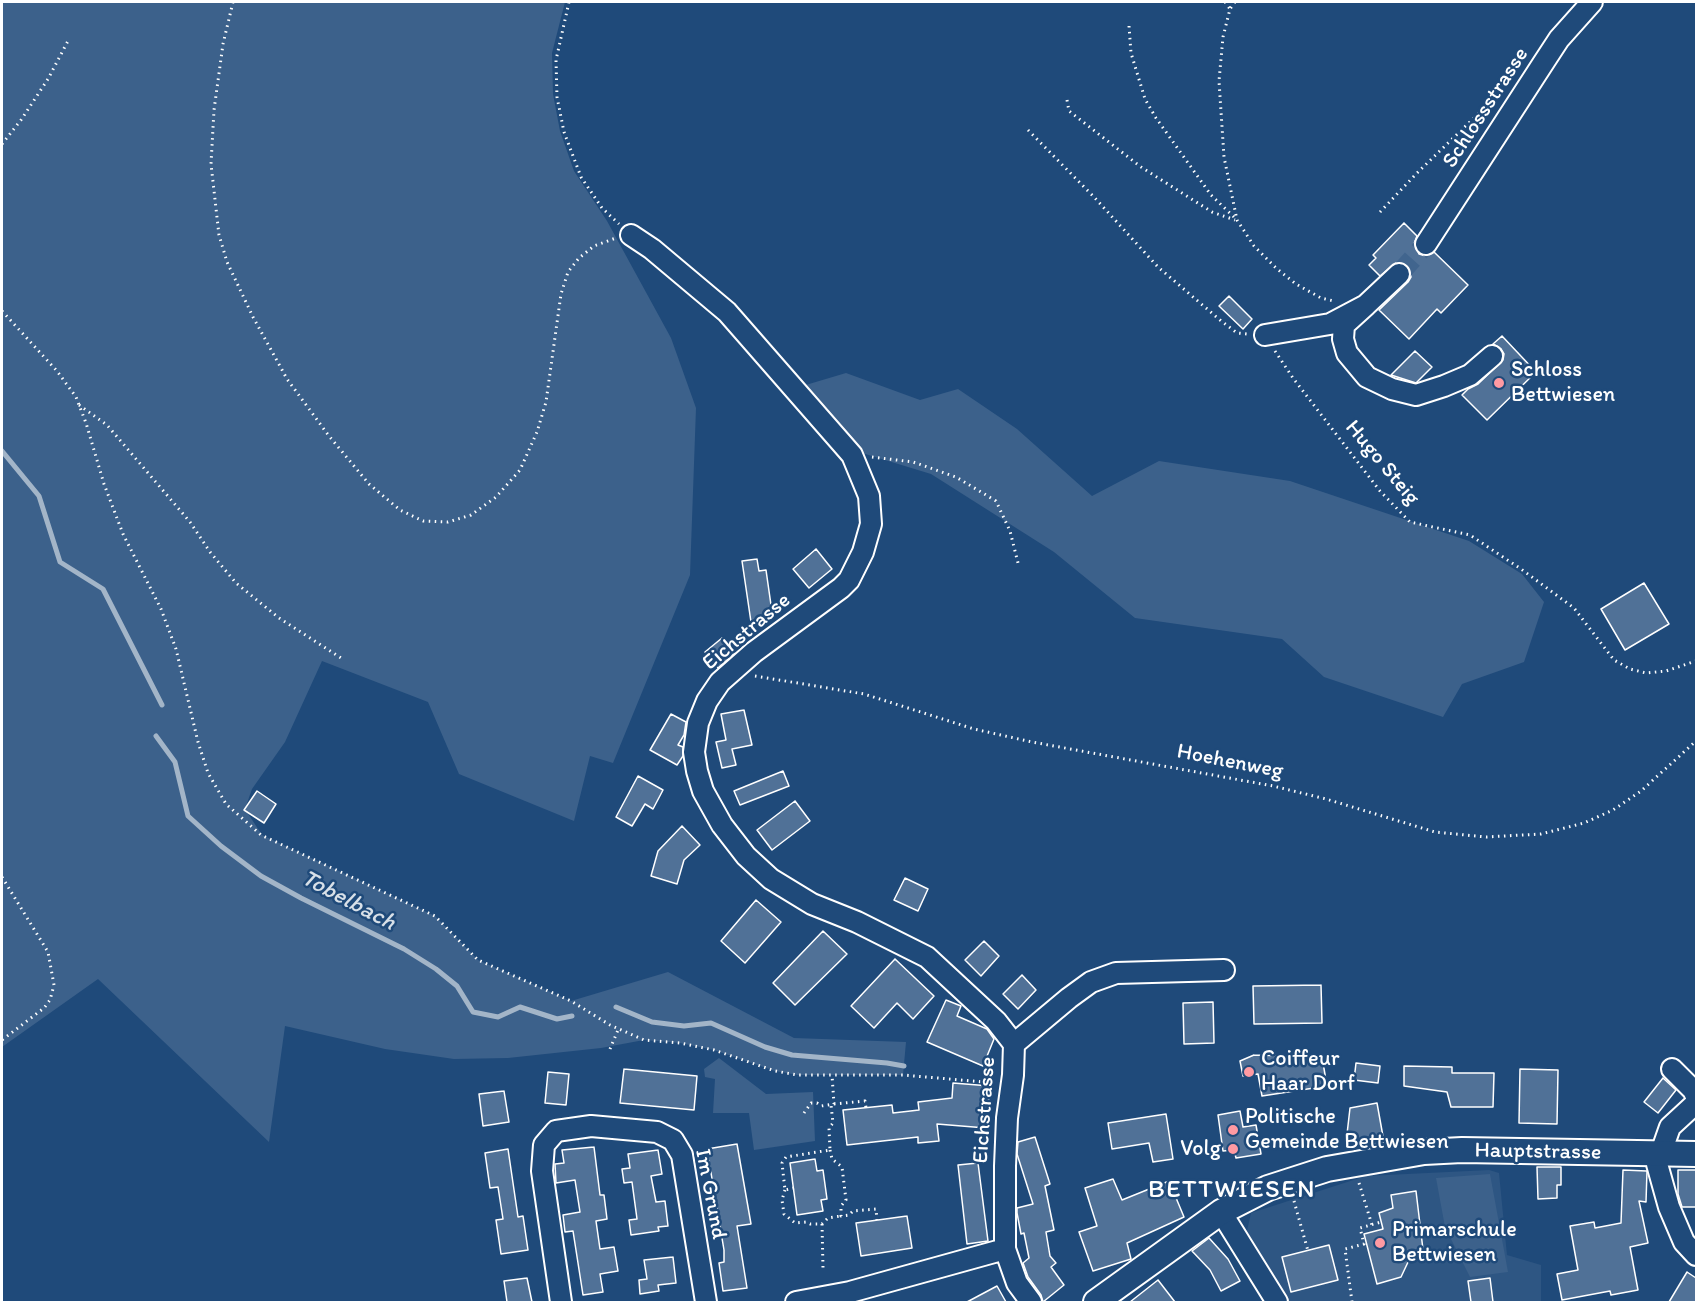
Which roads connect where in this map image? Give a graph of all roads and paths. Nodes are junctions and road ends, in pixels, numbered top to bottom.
1 (233, 2) edge
2 (569, 2) edge
3 (1225, 2) edge
4 (1235, 2) edge
5 (1592, 2) edge
6 (1230, 9) junction
7 (1129, 26) dead end
8 (69, 39) dead end
9 (1505, 88) dead end
10 (1067, 100) dead end
11 (1028, 130) dead end
12 (2, 144) edge
13 (1380, 212) dead end
14 (1237, 220) junction
15 (631, 235) junction
16 (1426, 244) tunnel mouth
17 (1399, 274) tunnel mouth
18 (1366, 305) junction
19 (2, 311) edge
20 (1264, 335) junction
21 (1492, 356) dead end
22 (79, 405) junction
23 (852, 455) junction
24 (1019, 567) dead end
25 (341, 658) dead end
26 (1696, 662) edge
27 (732, 672) junction
28 (1696, 741) edge
29 (2, 876) edge
30 (1224, 970) dead end
31 (618, 1030) junction
32 (2, 1040) edge
33 (1014, 1044) junction
34 (610, 1049) dead end
35 (1672, 1069) dead end
36 (832, 1075) junction
37 (1012, 1085) junction
38 (1696, 1096) edge
39 (1696, 1103) edge
40 (832, 1105) junction
41 (866, 1108) dead end
42 (804, 1113) dead end
43 (830, 1150) junction
44 (1660, 1154) junction
45 (1696, 1154) edge
46 (1358, 1180) dead end
47 (794, 1188) dead end
48 (785, 1190) junction
49 (1292, 1193) dead end
50 (1221, 1212) junction
51 (841, 1216) junction
52 (877, 1220) dead end
53 (1381, 1222) dead end
54 (822, 1224) junction
55 (1372, 1225) junction
56 (1005, 1249) junction
57 (1308, 1251) dead end
58 (1696, 1255) edge
59 (823, 1268) dead end
60 (561, 1302) edge
61 (706, 1302) edge
62 (796, 1302) edge
63 (1031, 1302) edge
64 (1096, 1302) edge
65 (1276, 1302) edge
66 (1352, 1302) edge

1 - 15 path
2 - 15 path
3 - 6 path
4 - 6 path
5 - 16 street, Schlossstrasse
6 - 14 path
7 - 14 path
8 - 12 path
9 - 13 path
10 - 14 path
11 - 20 path
14 - 18 path
15 - 23 street, Eichstrasse
17 - 18 street
18 - 20 street
18 - 21 street
19 - 22 path
20 - 26 path, Hugo Steig
22 - 25 path
22 - 31 path
23 - 24 path
23 - 27 street, Eichstrasse
27 - 28 path, Hoehenweg
27 - 33 street, Eichstrasse
29 - 32 path
30 - 33 street
31 - 34 path
31 - 36 path
33 - 37 street, Eichstrasse
35 - 38 street
36 - 37 path
36 - 40 path
37 - 56 street, Eichstrasse
39 - 44 street
40 - 41 path
40 - 42 path
40 - 43 path
43 - 48 path
43 - 51 path
44 - 45 main road, Hauptstrasse
44 - 50 main road, Hauptstrasse
44 - 58 street
46 - 55 path
47 - 48 path
48 - 54 path
49 - 57 path
50 - 64 main road, Hauptstrasse
50 - 65 street
51 - 52 path
51 - 54 path
53 - 55 path
54 - 59 path
55 - 66 path
56 - 62 street
56 - 63 street, Eichstrasse
60 - 61 street, Im Grund

